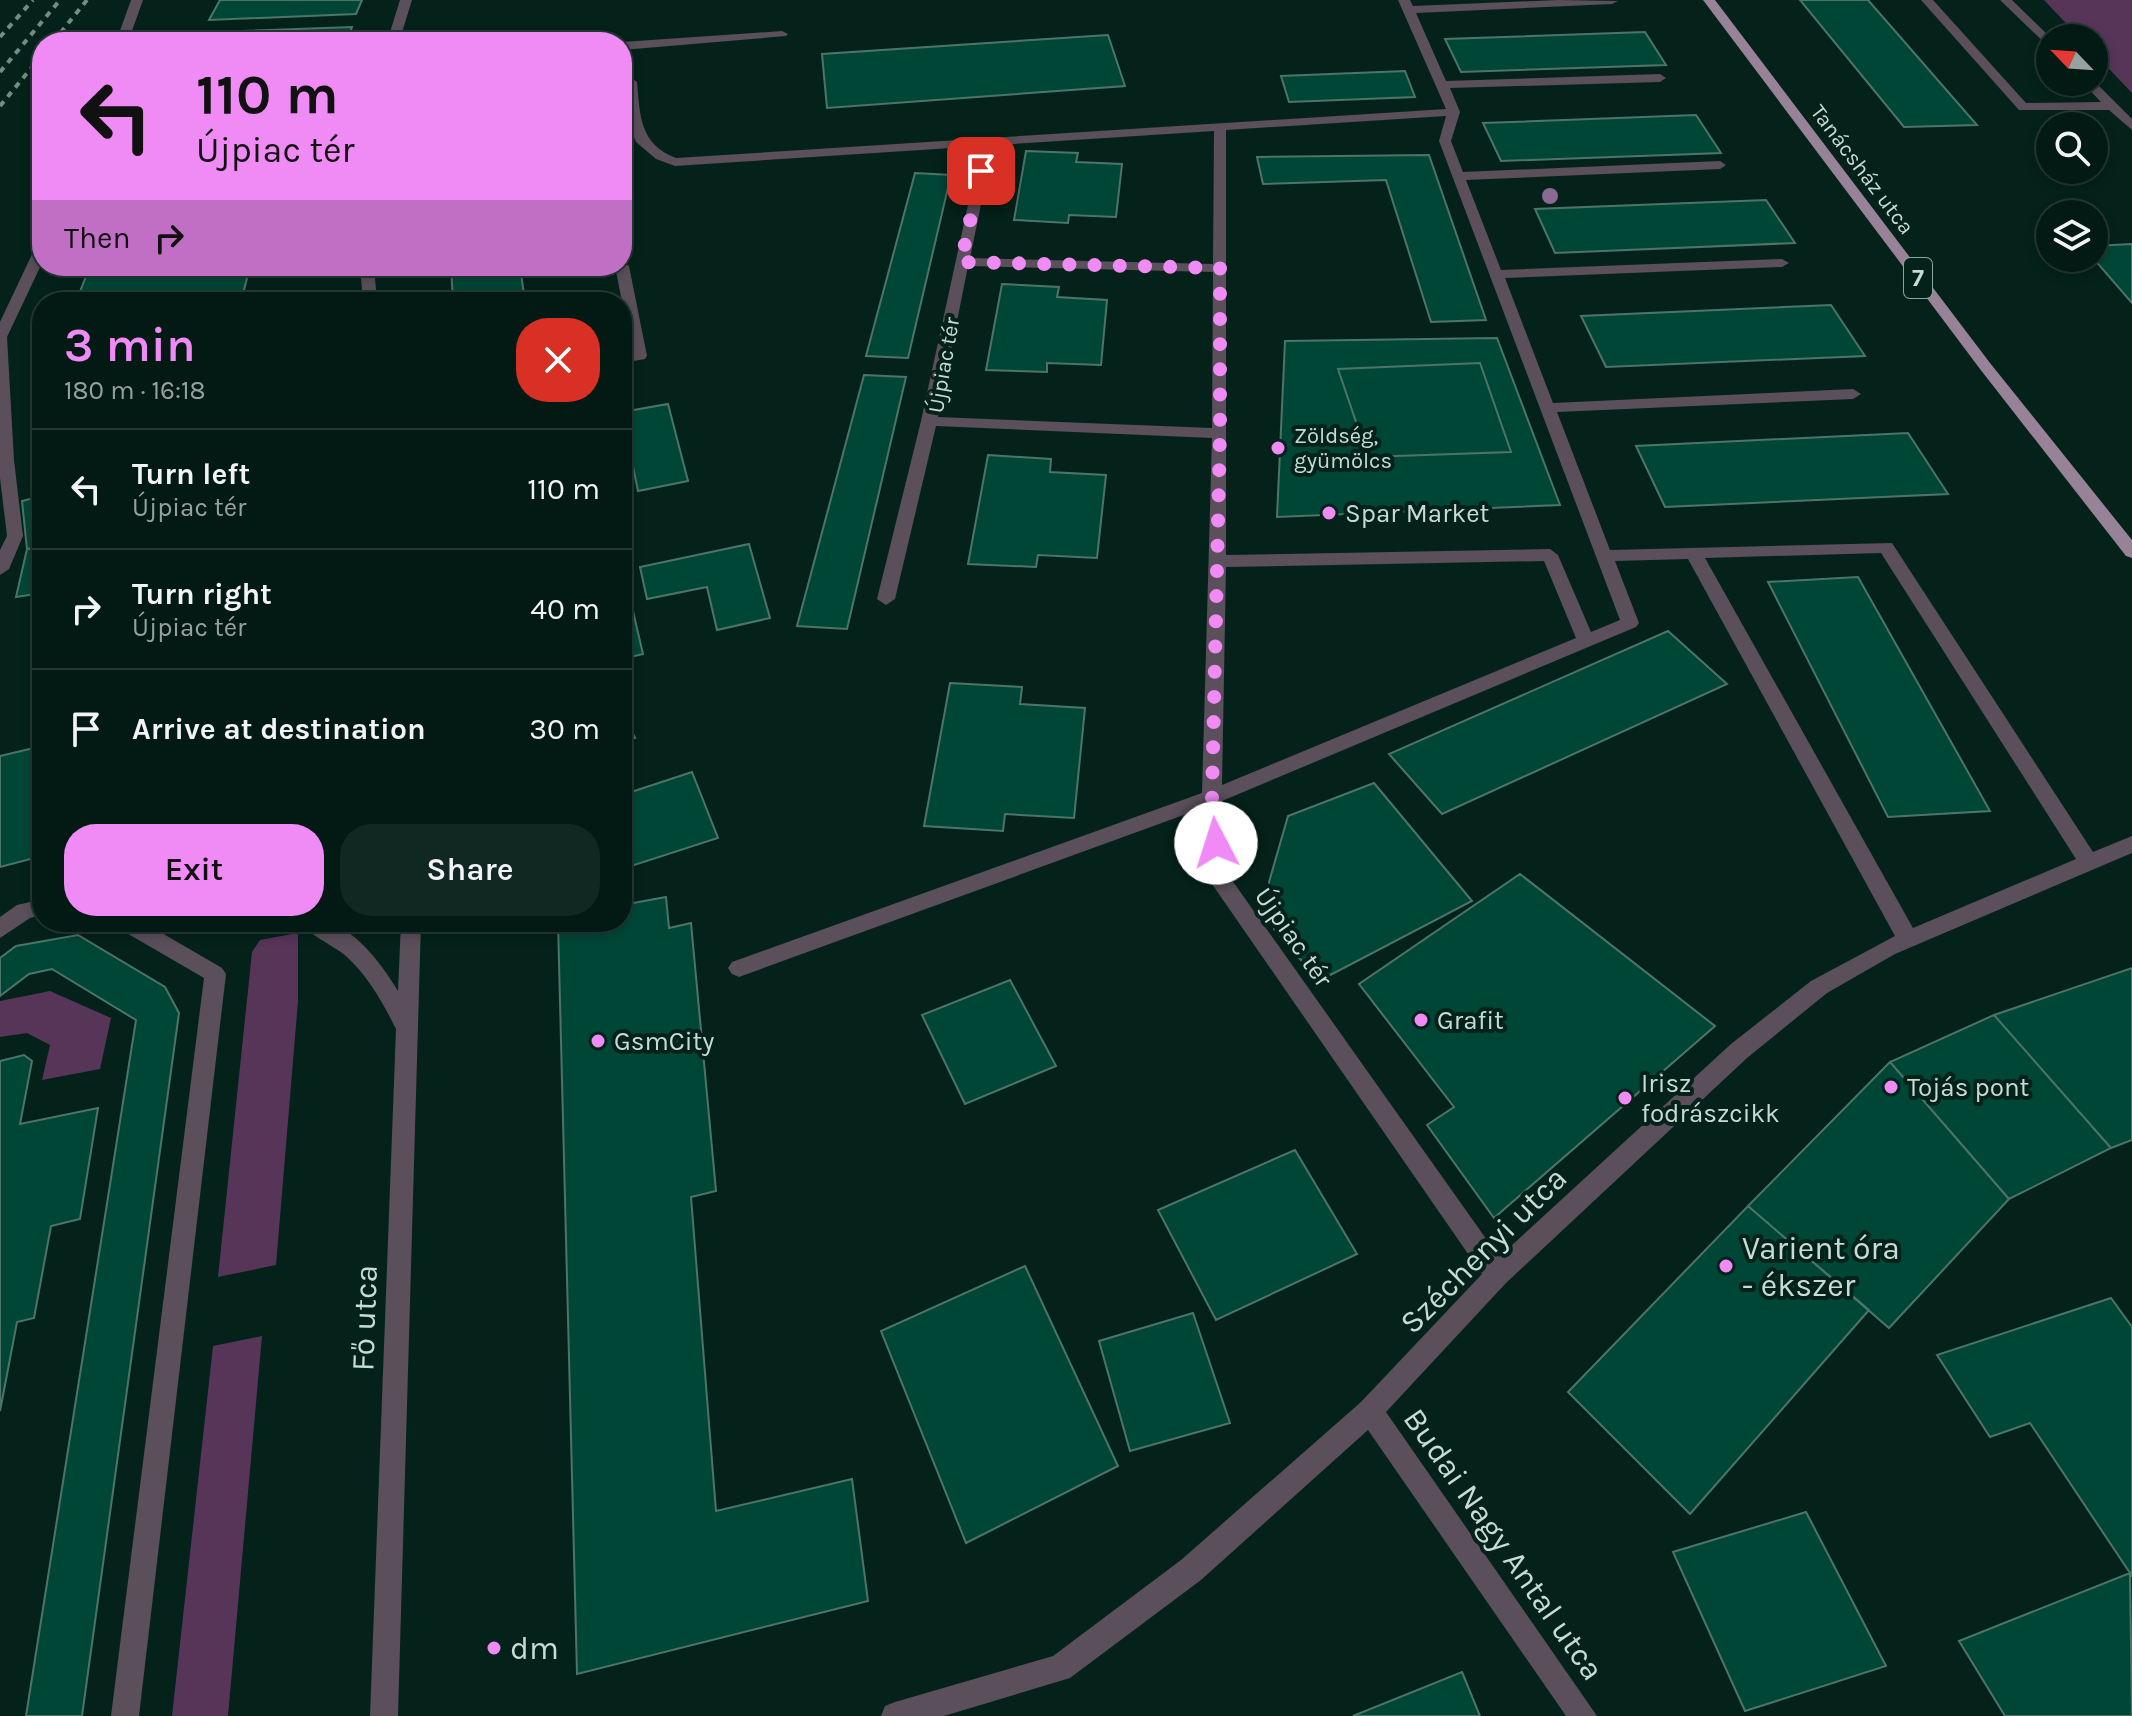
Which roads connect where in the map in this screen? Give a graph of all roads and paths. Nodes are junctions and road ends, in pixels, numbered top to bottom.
1 (137, 0) edge
2 (406, 0) edge
3 (1709, 0) edge
4 (1927, 0) edge
5 (2006, 0) edge
6 (1612, 1) edge
7 (1406, 5) edge
8 (2036, 30) edge
9 (126, 32) edge
10 (396, 32) edge
11 (782, 34) dead end
12 (632, 63) edge
13 (1660, 78) dead end
14 (1442, 85) junction
15 (2102, 96) edge
16 (632, 102) edge
17 (2112, 106) junction
18 (1454, 112) junction
19 (1220, 126) junction
20 (2132, 126) edge
21 (1720, 165) dead end
22 (981, 171) dead end
23 (1459, 176) junction
24 (961, 262) junction
25 (1782, 263) dead end
26 (1220, 268) junction
27 (32, 269) edge
28 (1496, 274) junction
29 (632, 316) edge
30 (632, 357) edge
31 (1853, 394) dead end
32 (1548, 408) junction
33 (929, 421) junction
34 (1220, 433) junction
35 (2132, 552) edge
36 (1693, 553) junction
37 (1604, 556) junction
38 (1218, 561) junction
39 (0, 569) edge
40 (886, 599) dead end
41 (1586, 641) junction
42 (1212, 797) junction
43 (2132, 844) edge
44 (2089, 862) junction
45 (32, 909) edge
46 (0, 929) edge
47 (142, 932) edge
48 (331, 932) edge
49 (411, 932) edge
50 (1908, 939) junction
51 (739, 968) dead end
52 (409, 1032) junction
53 (1497, 1275) junction
54 (1370, 1411) junction
55 (125, 1716) edge
56 (384, 1716) edge
57 (895, 1716) edge
58 (1583, 1716) edge

1 - 9 street
2 - 10 street
3 - 35 main road, Tanácsház utca / 7
4 - 17 street
5 - 8 street
6 - 7 street
7 - 14 street
11 - 12 street
13 - 14 street
14 - 18 street
15 - 17 street
16 - 19 street
17 - 20 street
18 - 19 street
18 - 23 street
19 - 26 street, Újpiac tér
21 - 23 street
22 - 24 street, Újpiac tér
23 - 28 street
24 - 26 street
24 - 33 street, Újpiac tér
25 - 28 street
26 - 34 street, Újpiac tér
27 - 39 street
28 - 32 street
29 - 30 street
31 - 32 street
32 - 37 street
33 - 34 street, Újpiac tér
33 - 40 street
34 - 38 street, Újpiac tér
36 - 37 street
36 - 44 street
36 - 50 street
37 - 41 street
38 - 41 street
38 - 42 street, Újpiac tér
41 - 42 street
42 - 51 street
42 - 53 street, Újpiac tér
43 - 44 street, Széchenyi utca
44 - 50 street, Széchenyi utca
45 - 46 street
47 - 55 street
48 - 52 street
49 - 52 street, Fő utca
50 - 53 street, Széchenyi utca
52 - 56 street, Fő utca
53 - 54 street, Széchenyi utca
54 - 57 street, Széchenyi utca
54 - 58 street, Budai Nagy Antal utca

